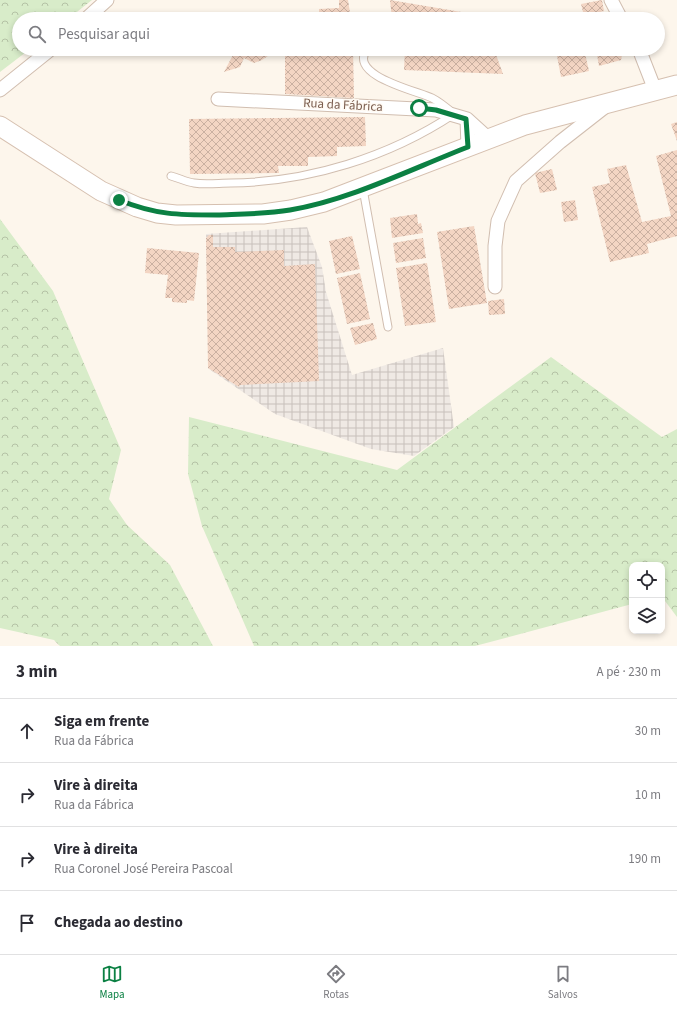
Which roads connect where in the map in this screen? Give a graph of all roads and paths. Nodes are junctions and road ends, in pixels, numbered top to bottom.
1 (106, 0) edge
2 (611, 0) edge
3 (93, 12) edge
4 (617, 12) edge
5 (42, 56) edge
6 (365, 56) edge
7 (642, 56) edge
8 (677, 85) edge
9 (0, 90) edge
10 (655, 90) junction
11 (218, 99) dead end
12 (612, 102) junction
13 (460, 116) junction
14 (0, 126) edge
15 (489, 139) junction
16 (468, 147) junction
17 (171, 176) dead end
18 (362, 188) junction
19 (495, 287) dead end
20 (388, 327) dead end

1 - 3 street
2 - 4 street
5 - 9 street
6 - 13 lane
7 - 10 street
8 - 10 main road
10 - 12 main road
11 - 13 street, Rua da Fábrica
12 - 15 main road
12 - 19 street
13 - 15 street
13 - 16 street
13 - 17 lane
14 - 18 main road
15 - 16 main road
16 - 18 main road
18 - 20 lane

